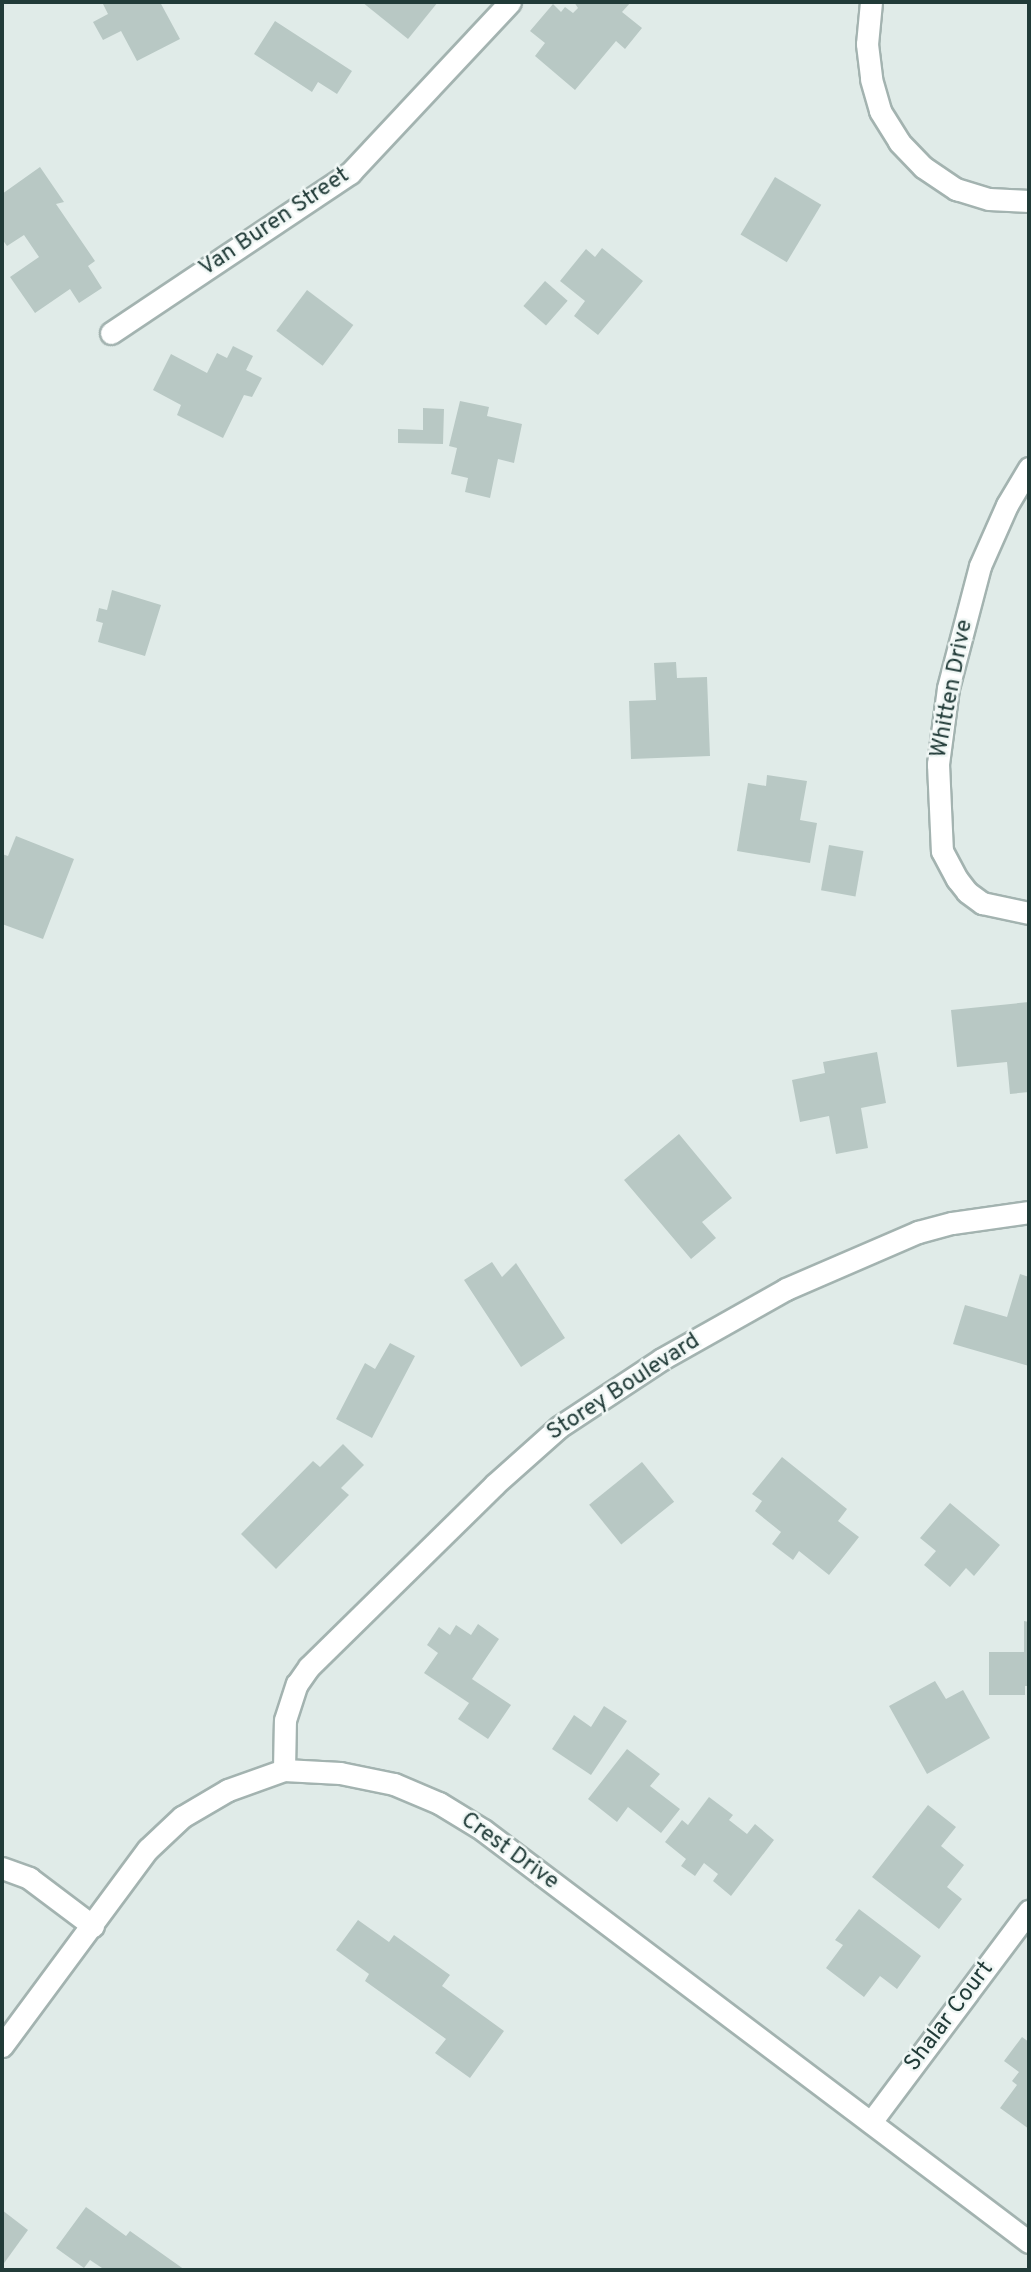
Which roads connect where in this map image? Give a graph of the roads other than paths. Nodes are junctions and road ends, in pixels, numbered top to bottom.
1 (510, 2) edge
2 (871, 2) edge
3 (1029, 201) edge
4 (111, 333) dead end
5 (1029, 468) edge
6 (1029, 913) edge
7 (1029, 1212) edge
8 (284, 1770) junction
9 (2, 1868) edge
10 (1029, 1911) edge
11 (93, 1926) junction
12 (2, 2046) edge
13 (871, 2122) junction
14 (1029, 2242) edge

1 - 4 street, Van Buren Street
2 - 3 street
5 - 6 street, Whitten Drive
7 - 8 street, Storey Boulevard
8 - 11 street, Crest Drive
8 - 13 street, Crest Drive
9 - 11 street
10 - 13 street, Shalar Court
11 - 12 street, Crest Drive
13 - 14 street, Crest Drive

